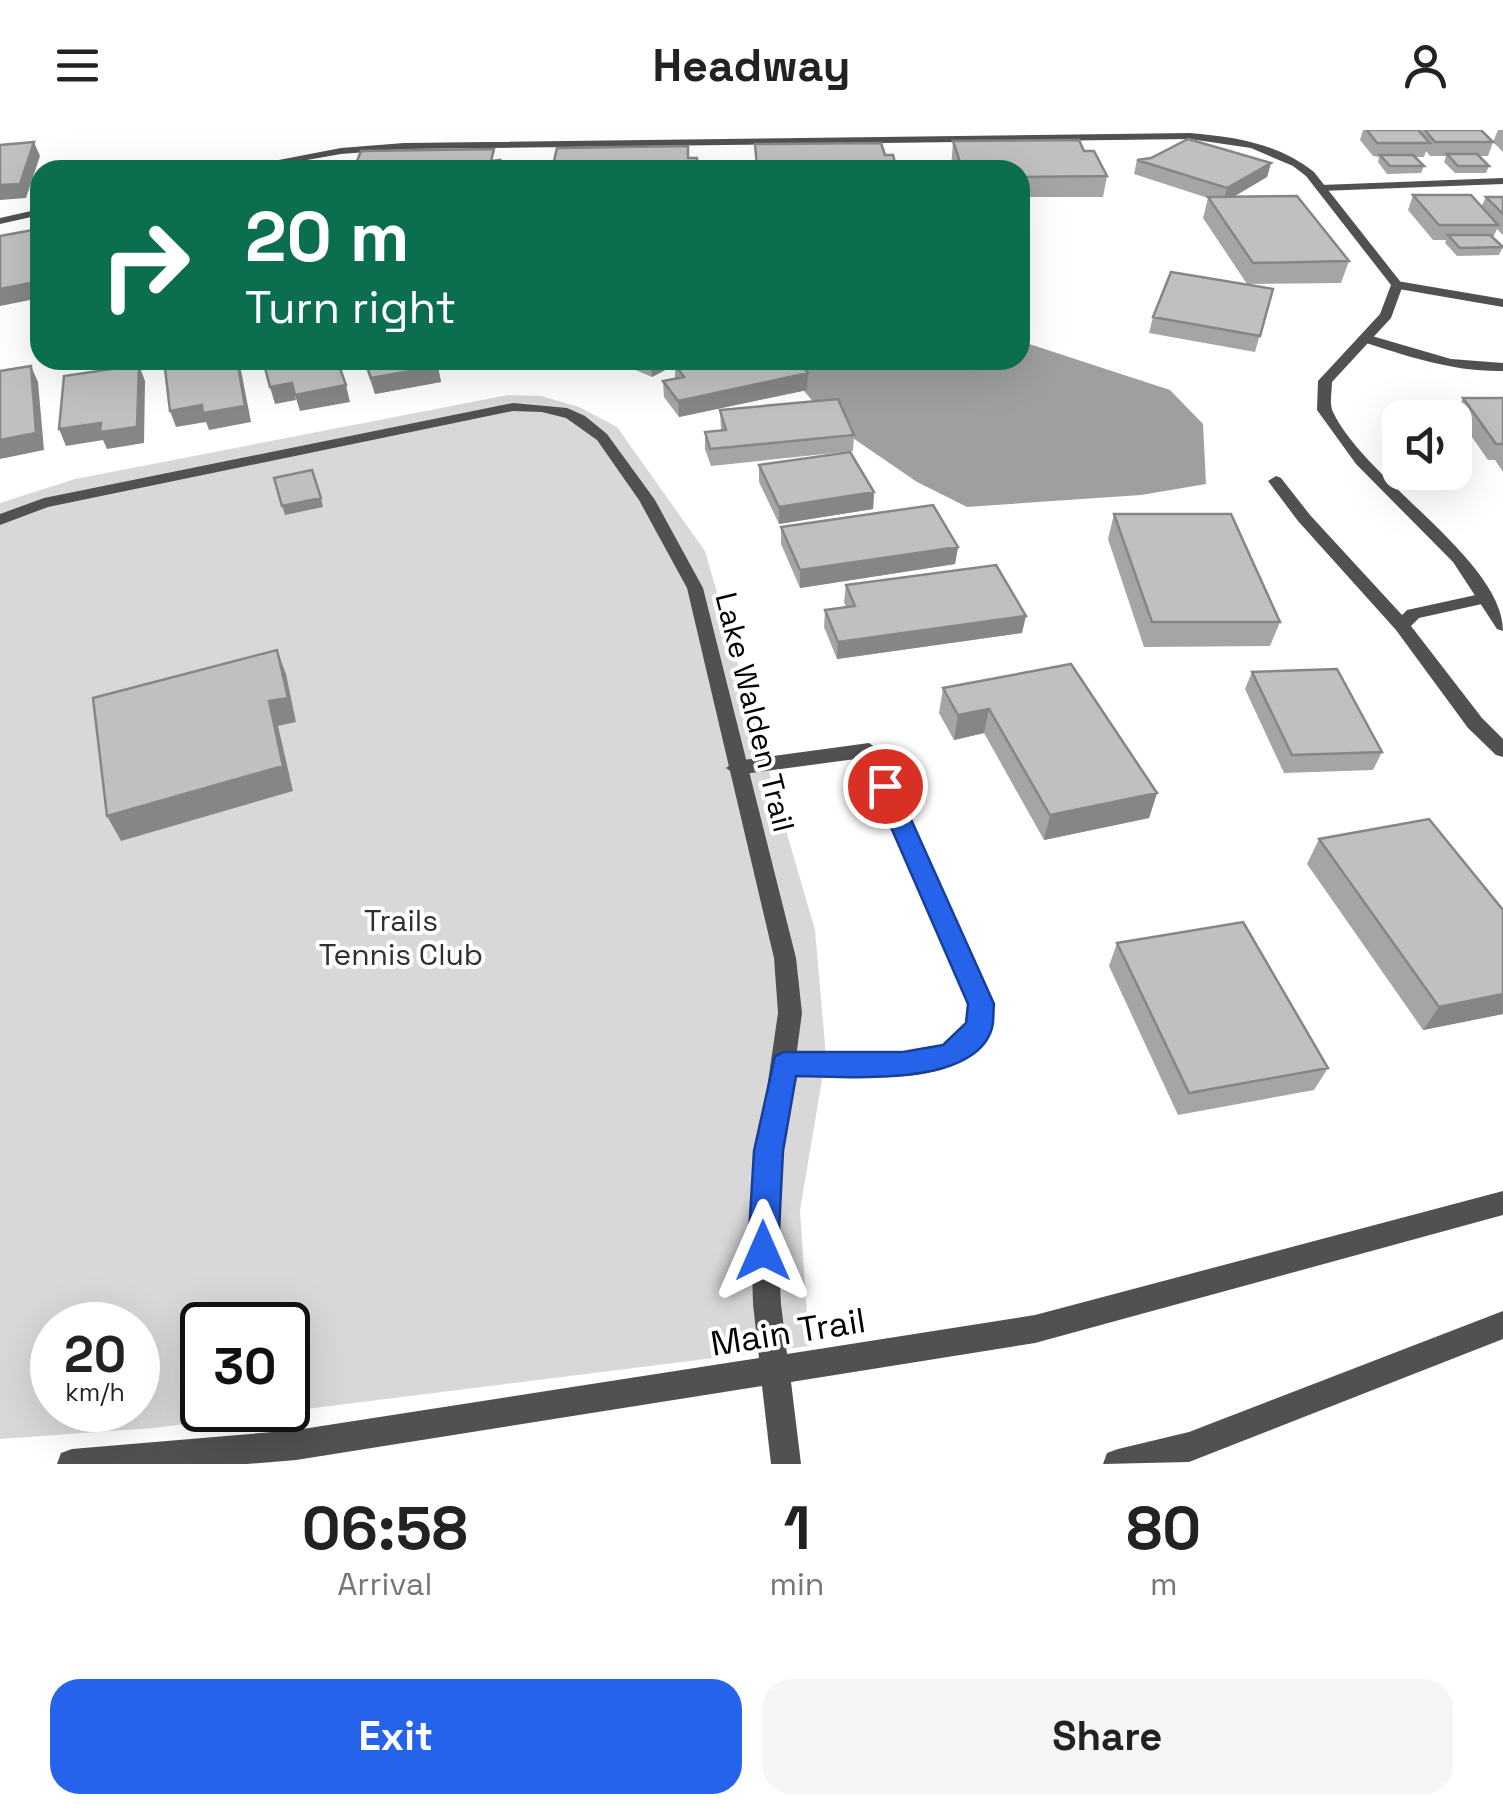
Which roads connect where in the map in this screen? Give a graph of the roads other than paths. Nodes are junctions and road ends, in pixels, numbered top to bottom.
1 (287, 160) edge
2 (1503, 181) edge
3 (1321, 188) junction
4 (30, 214) edge
5 (0, 221) edge
6 (1397, 285) junction
7 (1503, 303) edge
8 (1366, 338) junction
9 (1503, 367) edge
10 (1276, 481) dead end
11 (0, 520) edge
12 (1485, 598) junction
13 (1503, 625) edge
14 (1402, 626) junction
15 (1503, 750) edge
16 (736, 768) junction
17 (784, 1064) junction
18 (1503, 1203) edge
19 (1503, 1325) edge
20 (774, 1373) junction
21 (72, 1464) edge
22 (786, 1464) edge
23 (1118, 1464) edge

1 - 3 street
2 - 3 street
3 - 6 street
4 - 5 street
6 - 7 street
6 - 8 street
8 - 9 street
8 - 12 street
10 - 14 street
11 - 16 street, Lake Walden Trail
12 - 13 street
12 - 14 street
14 - 15 street
16 - 17 street, Lake Walden Trail
16 - 17 street
17 - 20 street, Lake Walden Trail
18 - 20 street, Main Trail
19 - 23 street
20 - 21 street, Main Trail
20 - 22 street, Lake Walden Trail

